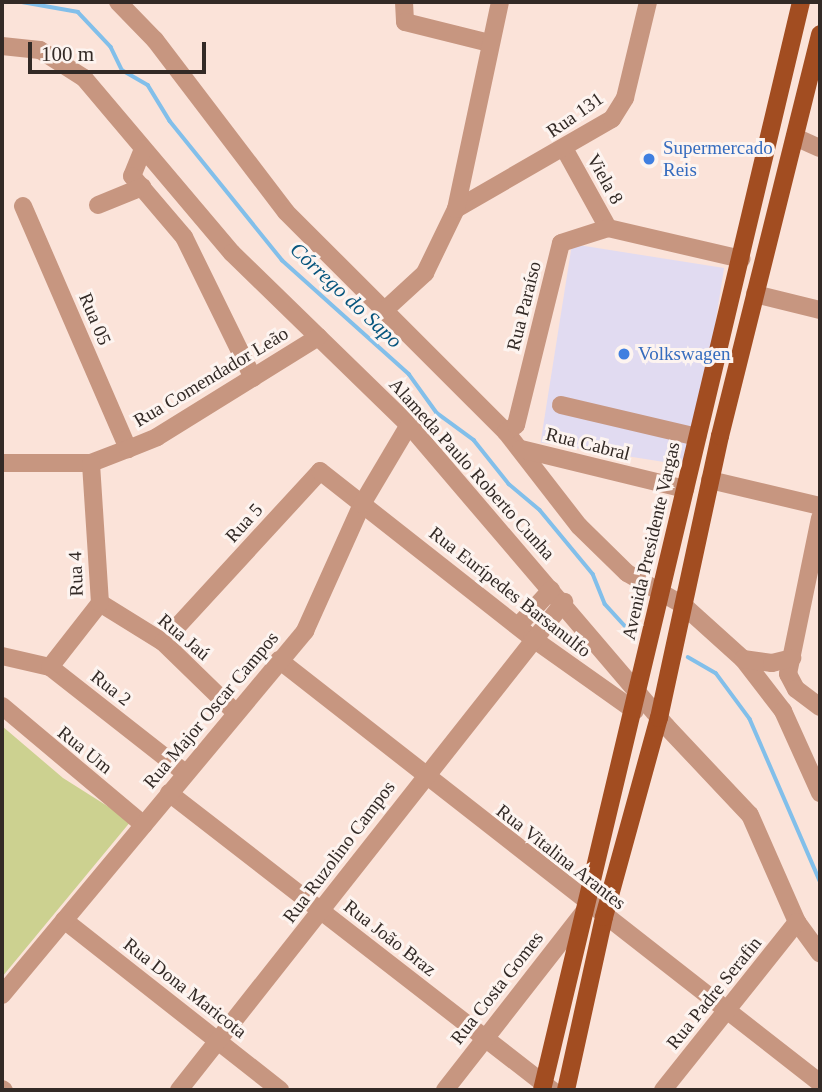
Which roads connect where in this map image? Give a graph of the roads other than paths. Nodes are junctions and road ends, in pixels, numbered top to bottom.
1 (118, 2) edge
2 (404, 2) edge
3 (500, 2) edge
4 (648, 2) edge
5 (801, 2) edge
6 (820, 34) edge
7 (490, 43) junction
8 (2, 46) edge
9 (792, 49) junction
10 (818, 58) edge
11 (815, 80) edge
12 (795, 137) junction
13 (820, 148) edge
14 (143, 149) junction
15 (565, 150) junction
16 (142, 187) junction
17 (98, 205) dead end
18 (23, 206) dead end
19 (456, 209) junction
20 (608, 228) junction
21 (741, 259) junction
22 (755, 294) junction
23 (387, 308) junction
24 (820, 310) edge
25 (318, 337) junction
26 (253, 378) junction
27 (561, 405) dead end
28 (409, 425) junction
29 (506, 432) junction
30 (697, 436) junction
31 (128, 449) junction
32 (521, 449) junction
33 (2, 463) edge
34 (91, 463) junction
35 (710, 480) junction
36 (685, 489) junction
37 (362, 504) junction
38 (820, 506) edge
39 (820, 517) edge
40 (661, 595) junction
41 (558, 596) junction
42 (100, 603) junction
43 (683, 605) junction
44 (525, 632) junction
45 (163, 642) junction
46 (2, 656) edge
47 (792, 658) junction
48 (743, 659) junction
49 (279, 660) junction
50 (50, 667) junction
51 (638, 689) junction
52 (2, 706) edge
53 (820, 707) edge
54 (635, 711) junction
55 (235, 712) junction
56 (659, 718) junction
57 (185, 773) junction
58 (422, 776) junction
59 (169, 793) junction
60 (820, 793) edge
61 (144, 825) junction
62 (586, 908) junction
63 (321, 911) junction
64 (604, 918) junction
65 (64, 920) junction
66 (797, 922) junction
67 (820, 954) edge
68 (2, 995) edge
69 (729, 1010) junction
70 (484, 1037) junction
71 (218, 1041) junction
72 (820, 1083) edge
73 (546, 1088) edge
74 (179, 1090) edge
75 (280, 1090) edge
76 (444, 1090) edge
77 (566, 1090) edge
78 (663, 1090) edge

1 - 23 street
2 - 7 street
3 - 7 street
4 - 15 street, Rua 131
5 - 9 main road, Avenida Presidente Vargas
6 - 10 main road
7 - 19 street
8 - 14 street, Alameda Paulo Roberto Cunha
9 - 10 street
9 - 21 main road, Avenida Presidente Vargas
10 - 11 main road
11 - 12 main road
12 - 13 street
12 - 22 main road
14 - 16 street
14 - 25 street, Alameda Paulo Roberto Cunha
15 - 19 street, Rua 131
15 - 20 street, Viela 8
16 - 17 street
16 - 26 street
18 - 31 street, Rua 05
19 - 23 street
20 - 21 street
20 - 29 street, Rua Paraíso
21 - 30 main road, Avenida Presidente Vargas
22 - 24 street
22 - 35 main road
23 - 29 street
25 - 26 street, Rua Comendador Leão
25 - 28 street, Alameda Paulo Roberto Cunha
26 - 31 street, Rua Comendador Leão
27 - 30 street
28 - 37 street, Rua Major Oscar Campos
28 - 41 street, Alameda Paulo Roberto Cunha
29 - 32 street
30 - 36 main road, Avenida Presidente Vargas
31 - 34 street, Rua Comendador Leão
32 - 36 street, Rua Cabral
32 - 40 street
33 - 34 street, Rua Comendador Leão
34 - 42 street, Rua 4
35 - 38 street
35 - 43 main road
36 - 40 main road, Avenida Presidente Vargas
37 - 44 street, Rua Eurípedes Barsanulfo
37 - 45 street, Rua 5
37 - 49 street, Rua Major Oscar Campos
39 - 47 street
40 - 43 street
40 - 51 main road, Avenida Presidente Vargas
41 - 44 street, Rua Ruzolino Campos
41 - 51 street, Alameda Paulo Roberto Cunha
42 - 45 street, Rua Jaú
42 - 50 street, Rua 4
43 - 48 street
43 - 56 main road
44 - 54 street, Rua Eurípedes Barsanulfo
44 - 58 street, Rua Ruzolino Campos
45 - 55 street, Rua Jaú
46 - 50 street, Rua 2
47 - 48 street
47 - 53 street
48 - 60 street
49 - 55 street, Rua Major Oscar Campos
49 - 58 street, Rua Vitalina Arantes
50 - 57 street, Rua 2
51 - 54 main road, Avenida Presidente Vargas
51 - 56 street, Alameda Paulo Roberto Cunha
52 - 61 street, Rua Um
54 - 62 main road, Avenida Presidente Vargas
55 - 57 street, Rua Major Oscar Campos
56 - 64 main road
56 - 66 street, Alameda Paulo Roberto Cunha
57 - 59 street, Rua Major Oscar Campos
58 - 62 street, Rua Vitalina Arantes
58 - 63 street, Rua Ruzolino Campos
59 - 61 street, Rua Major Oscar Campos
59 - 63 street, Rua João Braz
61 - 65 street, Rua Major Oscar Campos
62 - 64 street, Rua Vitalina Arantes
62 - 70 street, Rua Costa Gomes
62 - 73 main road, Avenida Presidente Vargas
63 - 70 street, Rua João Braz
63 - 71 street, Rua Ruzolino Campos
64 - 69 street, Rua Vitalina Arantes
64 - 77 main road
65 - 68 street, Rua Major Oscar Campos
65 - 71 street, Rua Dona Maricota
66 - 67 street, Alameda Paulo Roberto Cunha
66 - 69 street, Rua Padre Serafin
69 - 72 street, Rua Vitalina Arantes
69 - 78 street, Rua Padre Serafin
70 - 73 street, Rua João Braz
70 - 76 street, Rua Costa Gomes
71 - 74 street, Rua Ruzolino Campos
71 - 75 street, Rua Dona Maricota

